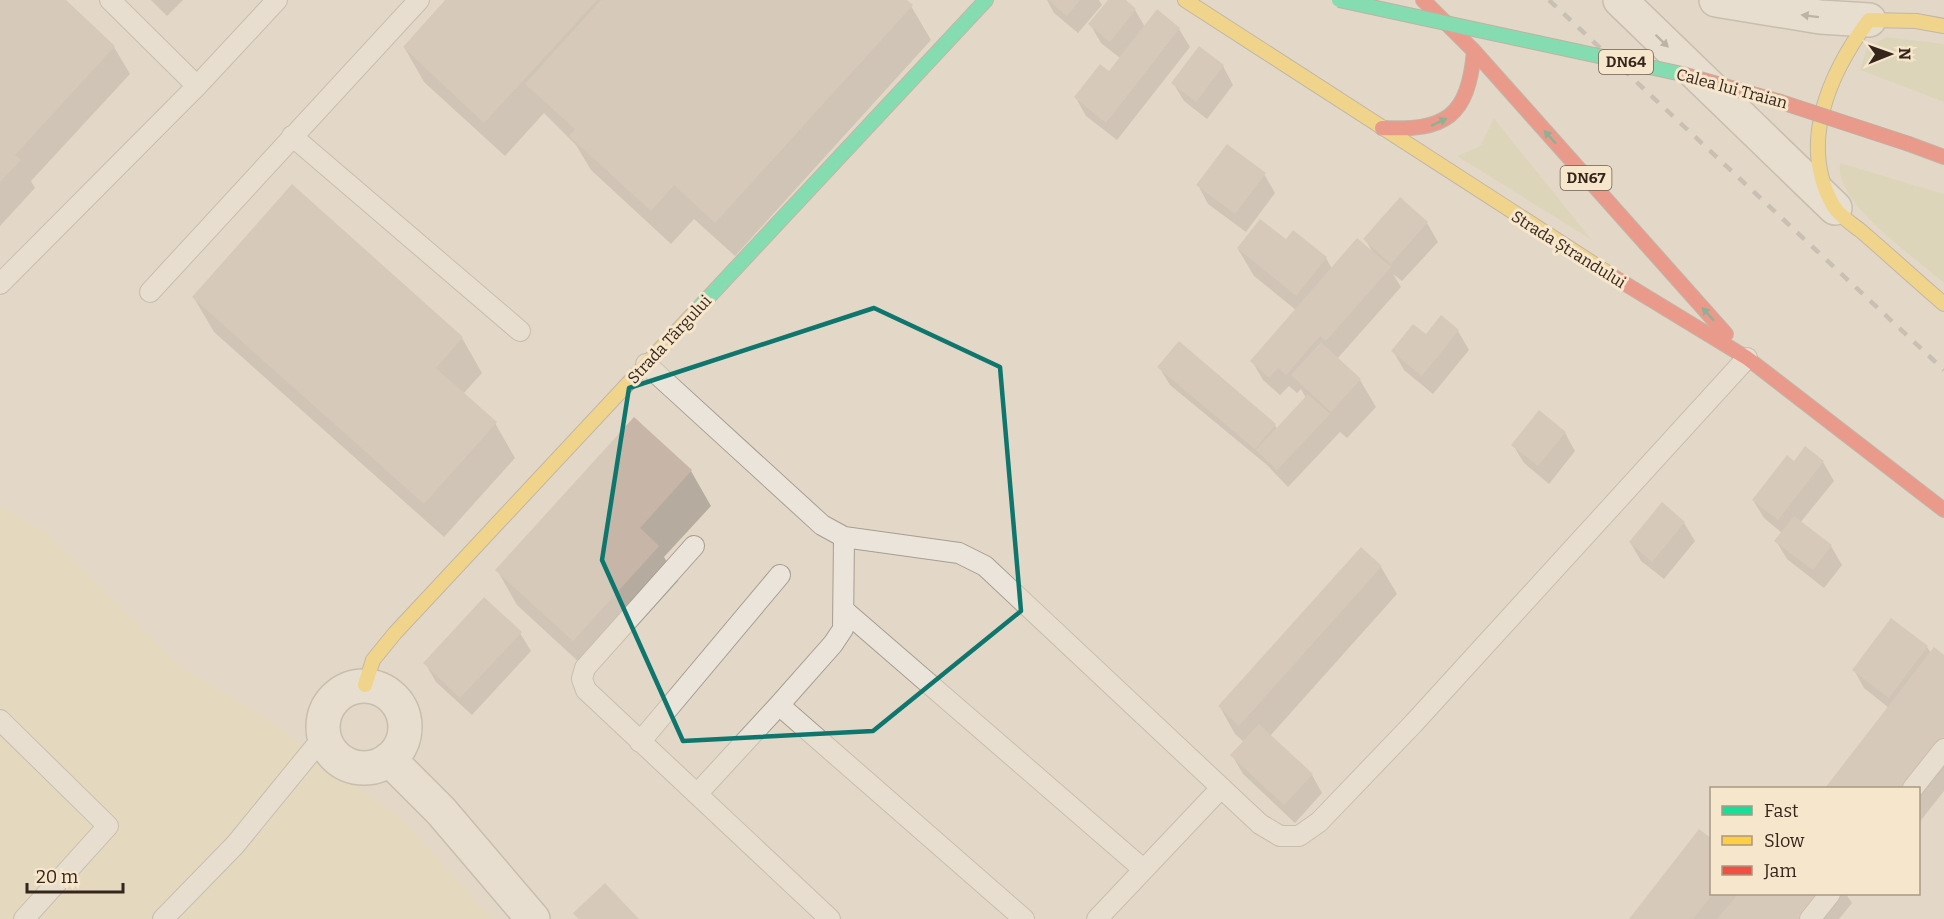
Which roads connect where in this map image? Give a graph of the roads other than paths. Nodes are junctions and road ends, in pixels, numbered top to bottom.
1 (110, 0) edge
2 (277, 0) edge
3 (419, 0) edge
4 (986, 0) edge
5 (1185, 0) edge
6 (1339, 0) edge
7 (1423, 0) edge
8 (1620, 0) edge
9 (1716, 0) edge
10 (1878, 10) edge
11 (1944, 26) edge
12 (1474, 51) junction
13 (197, 86) junction
14 (1382, 128) junction
15 (292, 136) junction
16 (1944, 157) edge
17 (1835, 208) junction
18 (0, 284) edge
19 (150, 292) dead end
20 (1944, 304) edge
21 (520, 331) dead end
22 (1747, 358) junction
23 (646, 364) junction
24 (1944, 510) edge
25 (844, 537) junction
26 (694, 546) dead end
27 (780, 575) dead end
28 (845, 611) junction
29 (365, 685) junction
30 (779, 705) junction
31 (0, 720) edge
32 (324, 736) junction
33 (640, 742) junction
34 (1944, 749) edge
35 (389, 759) junction
36 (1915, 787) edge
37 (1221, 788) junction
38 (697, 794) junction
39 (1143, 869) junction
40 (1829, 895) edge
41 (24, 919) edge
42 (163, 919) edge
43 (533, 919) edge
44 (830, 919) edge
45 (1024, 919) edge
46 (1096, 919) edge
47 (1810, 919) edge

1 - 13 lane
2 - 13 lane
3 - 15 lane
4 - 23 main road, Strada Târgului
5 - 14 main road, Strada Ștrandului / DN67
6 - 16 main road, Calea lui Traian / DN64, bridge
7 - 12 main road, DN67
8 -> 17 street
10 -> 9 street
10 - 11 main road
10 - 17 main road
14 -> 12 main road, DN67
22 -> 12 main road, DN67
13 - 18 lane
14 - 22 main road, Strada Ștrandului / DN67
15 - 19 lane
15 - 21 lane
17 - 20 main road
22 - 24 main road, Strada Ștrandului / DN67
22 - 37 lane
23 - 25 lane
23 - 29 main road, Strada Târgului
25 - 28 lane
25 - 37 lane
26 - 33 lane
27 - 33 lane
28 - 30 lane
28 - 39 lane
29 - 32 street
29 - 35 street
30 - 38 lane
30 - 45 lane
31 - 41 lane
32 - 35 street
32 - 42 lane
33 - 38 lane
34 - 36 lane
35 - 43 street
37 - 39 lane
38 - 44 lane
39 - 46 lane
40 - 47 lane

